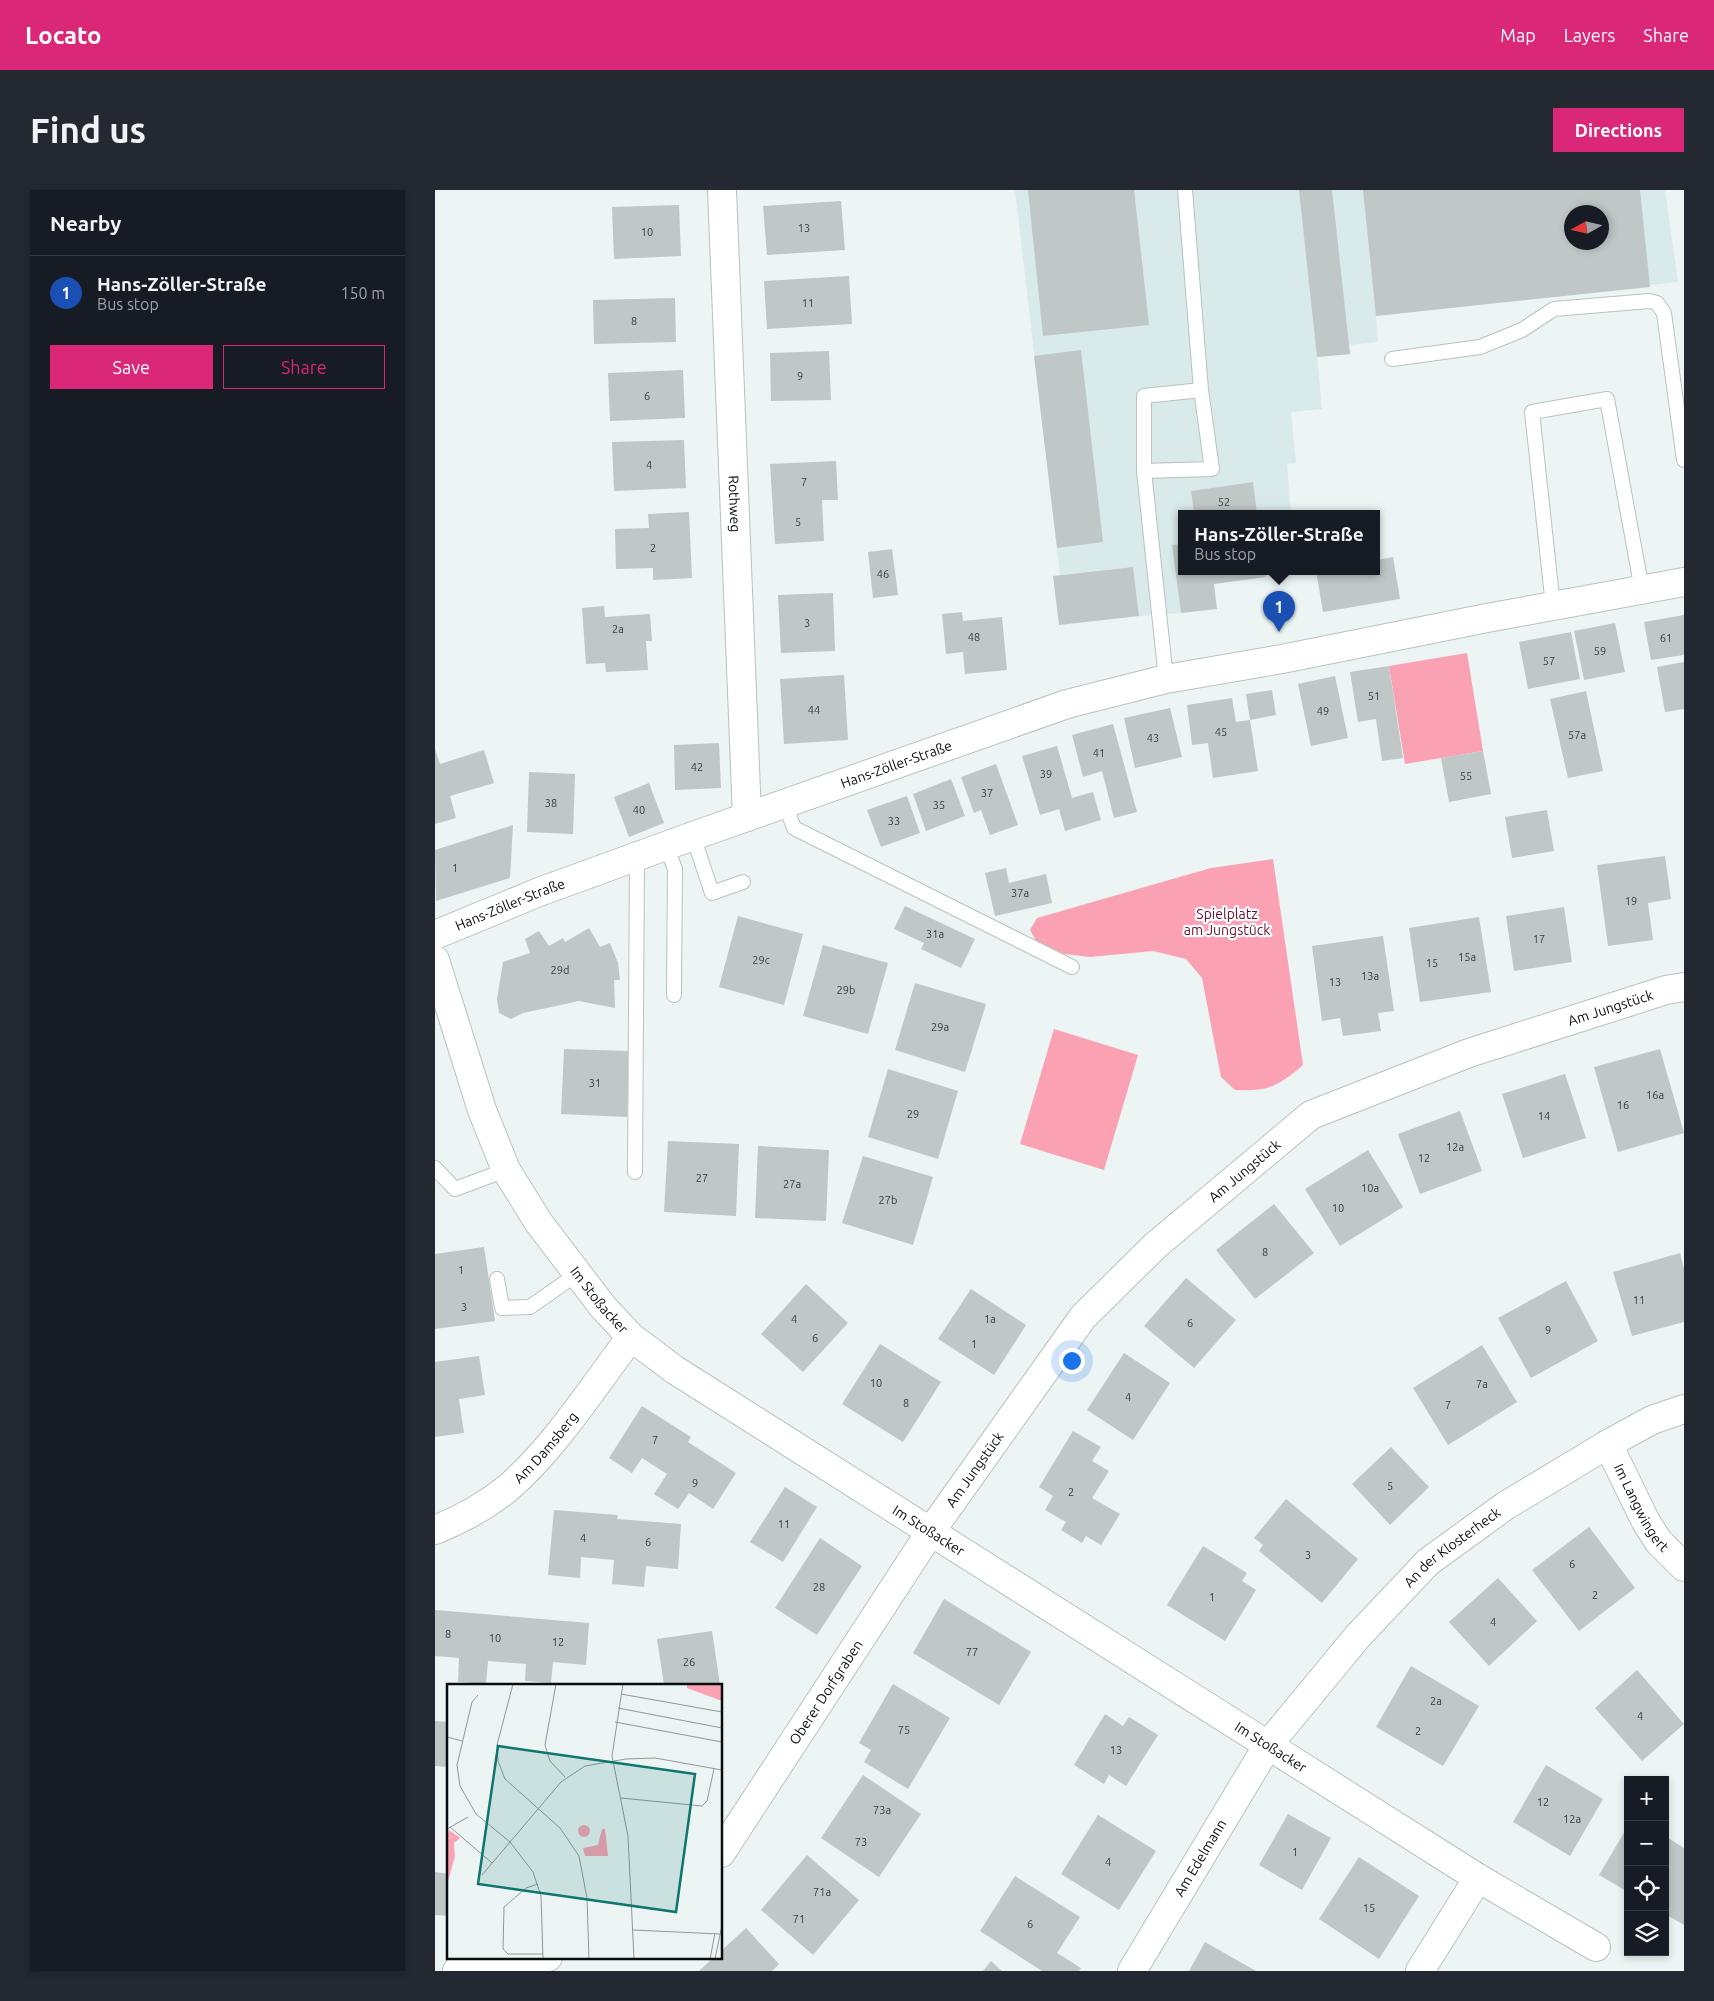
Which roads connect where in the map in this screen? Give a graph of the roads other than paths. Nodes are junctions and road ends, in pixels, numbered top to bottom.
1 (722, 190) edge
2 (1185, 190) edge
3 (1393, 359) dead end
4 (1201, 390) junction
5 (1684, 460) edge
6 (1144, 471) junction
7 (1684, 582) edge
8 (1642, 590) junction
9 (1553, 606) junction
10 (1166, 679) junction
11 (785, 804) junction
12 (747, 817) junction
13 (693, 836) junction
14 (666, 846) junction
15 (637, 857) junction
16 (743, 882) dead end
17 (435, 936) edge
18 (435, 960) edge
19 (1072, 967) dead end
20 (1684, 987) edge
21 (674, 995) dead end
22 (435, 1168) edge
23 (506, 1170) junction
24 (635, 1172) dead end
25 (577, 1274) junction
26 (497, 1279) dead end
27 (631, 1337) junction
28 (1684, 1409) edge
29 (1608, 1444) junction
30 (435, 1530) edge
31 (931, 1531) junction
32 (1684, 1567) edge
33 (1268, 1745) junction
34 (723, 1849) edge
35 (1478, 1878) junction
36 (1596, 1948) dead end
37 (544, 1958) edge
38 (457, 1971) edge
39 (1132, 1971) edge
40 (1420, 1971) edge

1 - 12 street, Rothweg
2 - 4 lane
3 - 5 lane
4 - 6 lane
4 - 6 lane
6 - 10 lane
7 - 8 street, Hans-Zöller-Straße
8 - 9 street, Hans-Zöller-Straße
8 - 9 lane
9 - 10 street, Hans-Zöller-Straße
10 - 11 street, Hans-Zöller-Straße
11 - 12 street, Hans-Zöller-Straße
11 - 19 lane
12 - 13 street, Hans-Zöller-Straße
13 - 14 street, Hans-Zöller-Straße
13 - 16 lane
14 - 15 street, Hans-Zöller-Straße
14 - 21 lane
15 - 17 street, Hans-Zöller-Straße
15 - 24 lane
18 - 23 street, Im Stoßacker
20 - 31 street, Am Jungstück
22 - 23 lane
23 - 25 street, Im Stoßacker
25 - 26 lane
25 - 27 street, Im Stoßacker
27 - 30 street, Am Damsberg
27 - 31 street, Im Stoßacker
28 - 29 street, An der Klosterheck
29 - 32 street, Im Langwingert
29 - 33 street, An der Klosterheck
31 - 33 street, Im Stoßacker
31 - 34 street, Oberer Dorfgraben
33 - 35 street, Im Stoßacker
33 - 39 street, Am Edelmann
35 - 36 street, Im Stoßacker
35 - 40 street
37 - 38 street

